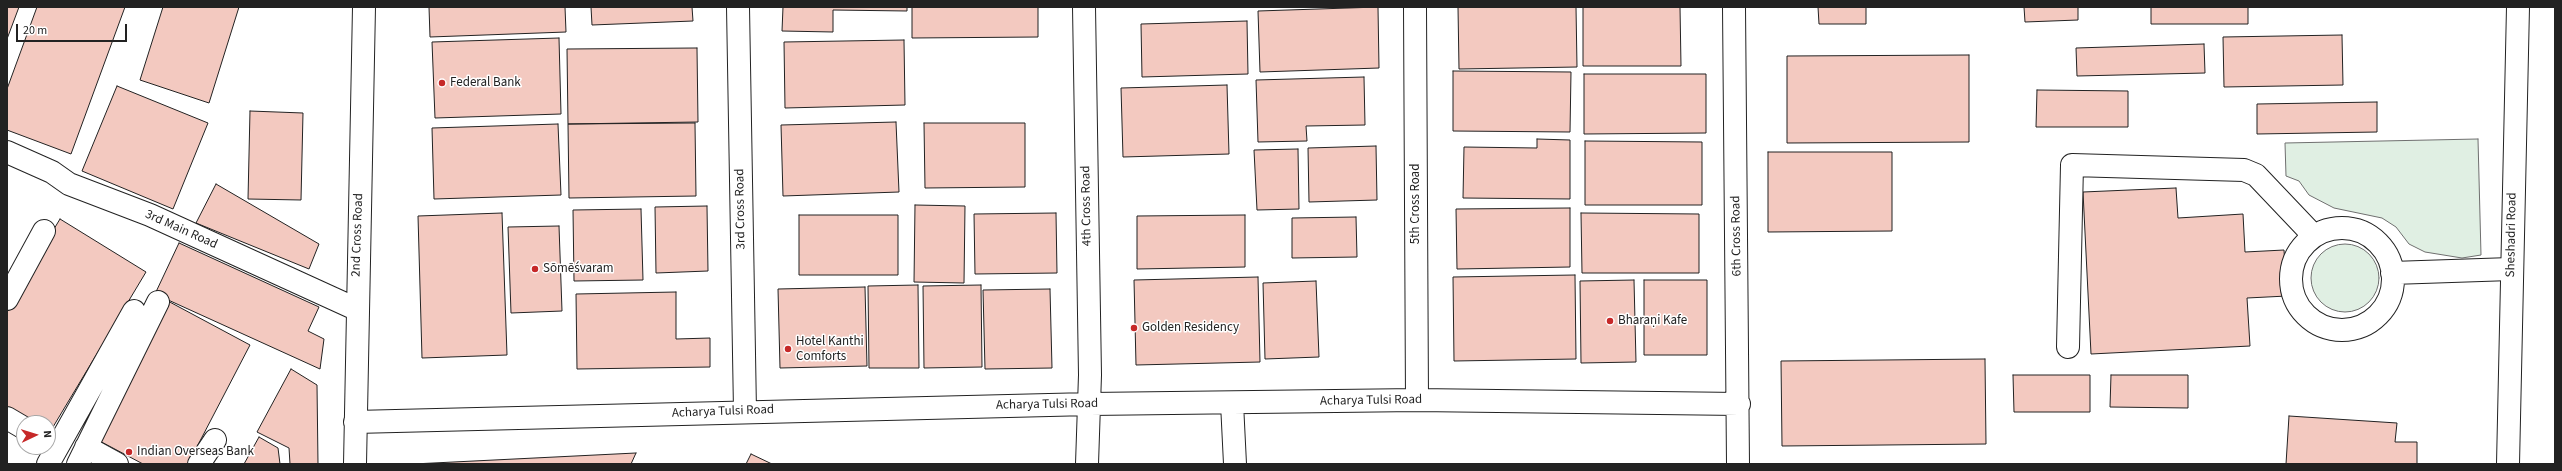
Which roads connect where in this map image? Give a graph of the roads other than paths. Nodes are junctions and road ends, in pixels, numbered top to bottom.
1 (364, 7) edge
2 (738, 7) edge
3 (1084, 7) edge
4 (1415, 7) edge
5 (1734, 7) edge
6 (2518, 7) edge
7 (7, 152) edge
8 (44, 231) dead end
9 (2314, 236) junction
10 (2511, 269) junction
11 (2392, 273) junction
12 (7, 299) edge
13 (158, 302) dead end
14 (356, 309) junction
15 (134, 311) dead end
16 (2068, 347) dead end
17 (1417, 400) junction
18 (1232, 403) junction
19 (1090, 404) junction
20 (1739, 404) junction
21 (745, 412) junction
22 (7, 418) edge
23 (355, 422) junction
24 (16, 423) edge
25 (215, 440) dead end
26 (56, 444) edge
27 (82, 456) edge
28 (117, 464) edge
29 (199, 464) edge
30 (354, 464) edge
31 (1087, 464) edge
32 (1235, 464) edge
33 (1738, 464) edge
34 (2508, 464) edge

1 - 14 street, 2nd Cross Road
2 - 21 street, 3rd Cross Road
3 - 19 street, 4th Cross Road
4 - 17 street, 5th Cross Road
5 - 20 street, 6th Cross Road
6 - 10 street, Sheshadri Road
7 - 14 street, 3rd Main Road
8 - 12 street
9 - 11 street
9 - 11 street
9 - 16 street
10 - 11 street
10 - 34 street, Sheshadri Road
13 - 27 street
14 - 23 street, 2nd Cross Road
15 - 26 street
17 - 18 street, Acharya Tulsi Road
17 - 20 street, Acharya Tulsi Road
18 - 19 street, Acharya Tulsi Road
18 - 32 street
19 - 21 street, Acharya Tulsi Road
19 - 31 street, 4th Cross Road
20 - 33 street, 6th Cross Road
21 - 23 street, Acharya Tulsi Road
22 - 24 street
23 - 30 street, 2nd Cross Road
25 - 29 street
27 - 28 street

